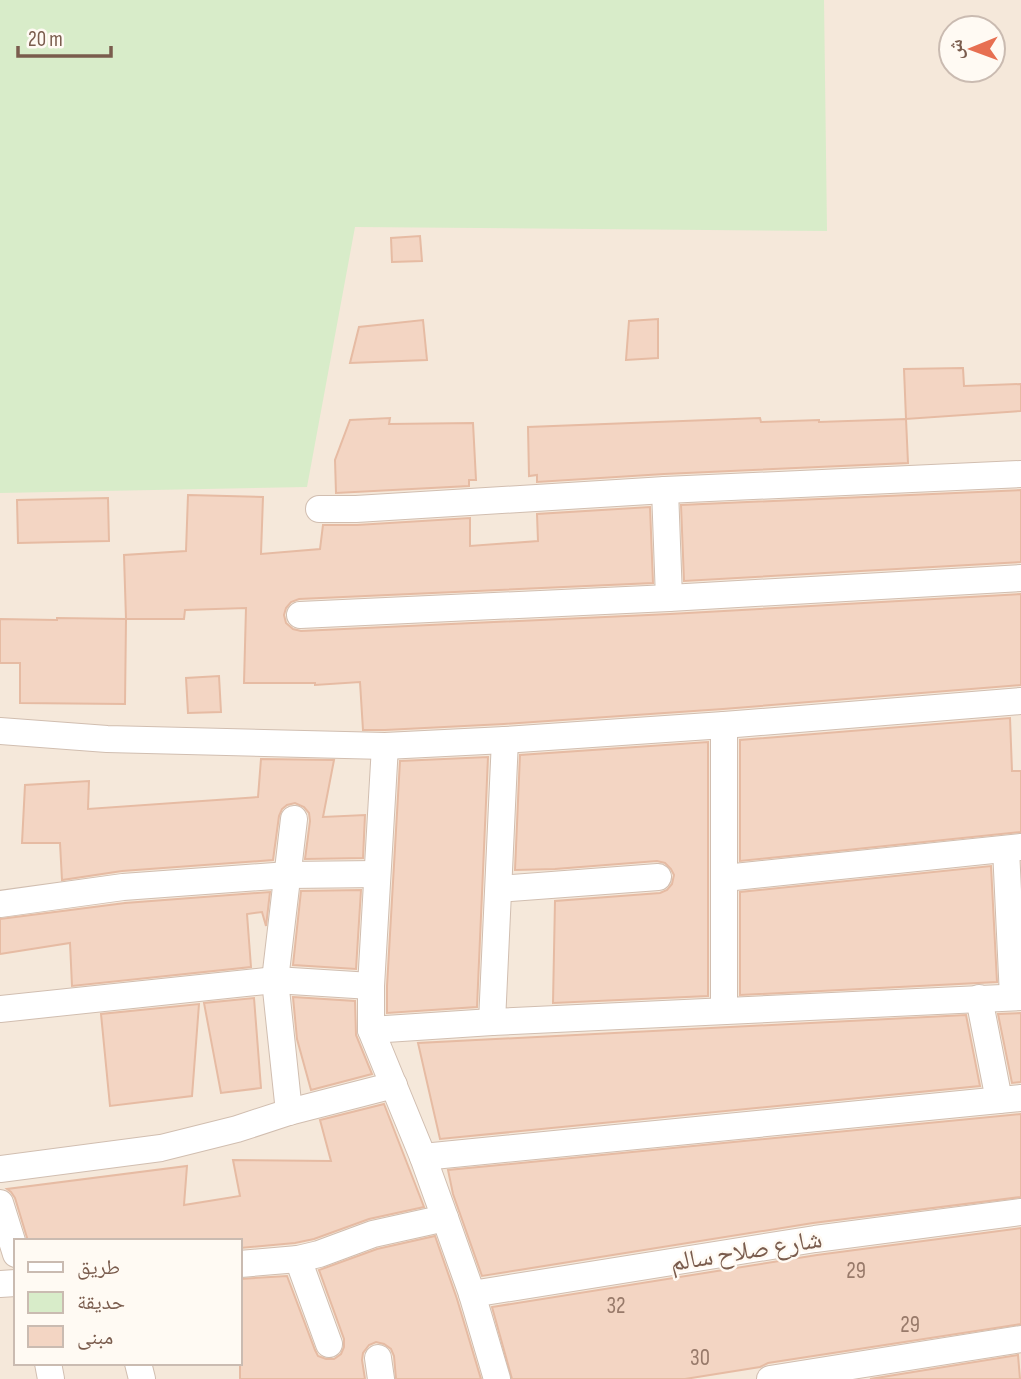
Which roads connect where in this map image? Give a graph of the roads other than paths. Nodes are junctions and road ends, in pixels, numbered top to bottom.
1 (1021, 474) edge
2 (665, 489) junction
3 (319, 509) dead end
4 (1021, 578) edge
5 (669, 598) junction
6 (300, 615) dead end
7 (1021, 701) edge
8 (724, 725) junction
9 (0, 731) edge
10 (505, 740) junction
11 (385, 746) junction
12 (294, 819) dead end
13 (1013, 848) edge
14 (377, 874) junction
15 (288, 875) junction
16 (658, 877) dead end
17 (725, 878) junction
18 (499, 889) junction
19 (0, 904) edge
20 (275, 980) junction
21 (371, 986) junction
22 (1017, 997) edge
23 (979, 998) junction
24 (0, 1009) edge
25 (724, 1011) junction
26 (492, 1022) junction
27 (371, 1030) junction
28 (394, 1085) junction
29 (1010, 1099) edge
30 (289, 1112) junction
31 (423, 1157) junction
32 (0, 1169) edge
33 (0, 1203) edge
34 (1021, 1212) edge
35 (445, 1218) junction
36 (14, 1248) edge
37 (298, 1259) junction
38 (242, 1264) edge
39 (472, 1294) junction
40 (1021, 1339) edge
41 (329, 1344) dead end
42 (496, 1379) edge
43 (770, 1379) edge

1 - 2 street
2 - 3 street
2 - 5 street
4 - 5 street
5 - 6 street
7 - 8 street
8 - 10 street
8 - 17 street
9 - 11 street
10 - 11 street
10 - 18 street
11 - 14 street
12 - 15 street
13 - 17 street
13 - 22 street
14 - 15 street
14 - 21 street
15 - 19 street
15 - 20 street
16 - 18 street
17 - 25 street
18 - 26 street
20 - 21 street
20 - 24 street
20 - 30 street
21 - 27 street
22 - 23 street
23 - 25 street
23 - 29 street
25 - 26 street
26 - 27 street
27 - 28 street
28 - 30 street
28 - 31 street
29 - 31 street
30 - 32 street
31 - 35 street
33 - 36 street
34 - 39 street, شارع صلاح سالم
35 - 37 street
35 - 39 street
37 - 38 street
37 - 41 street
39 - 42 street
40 - 43 street

